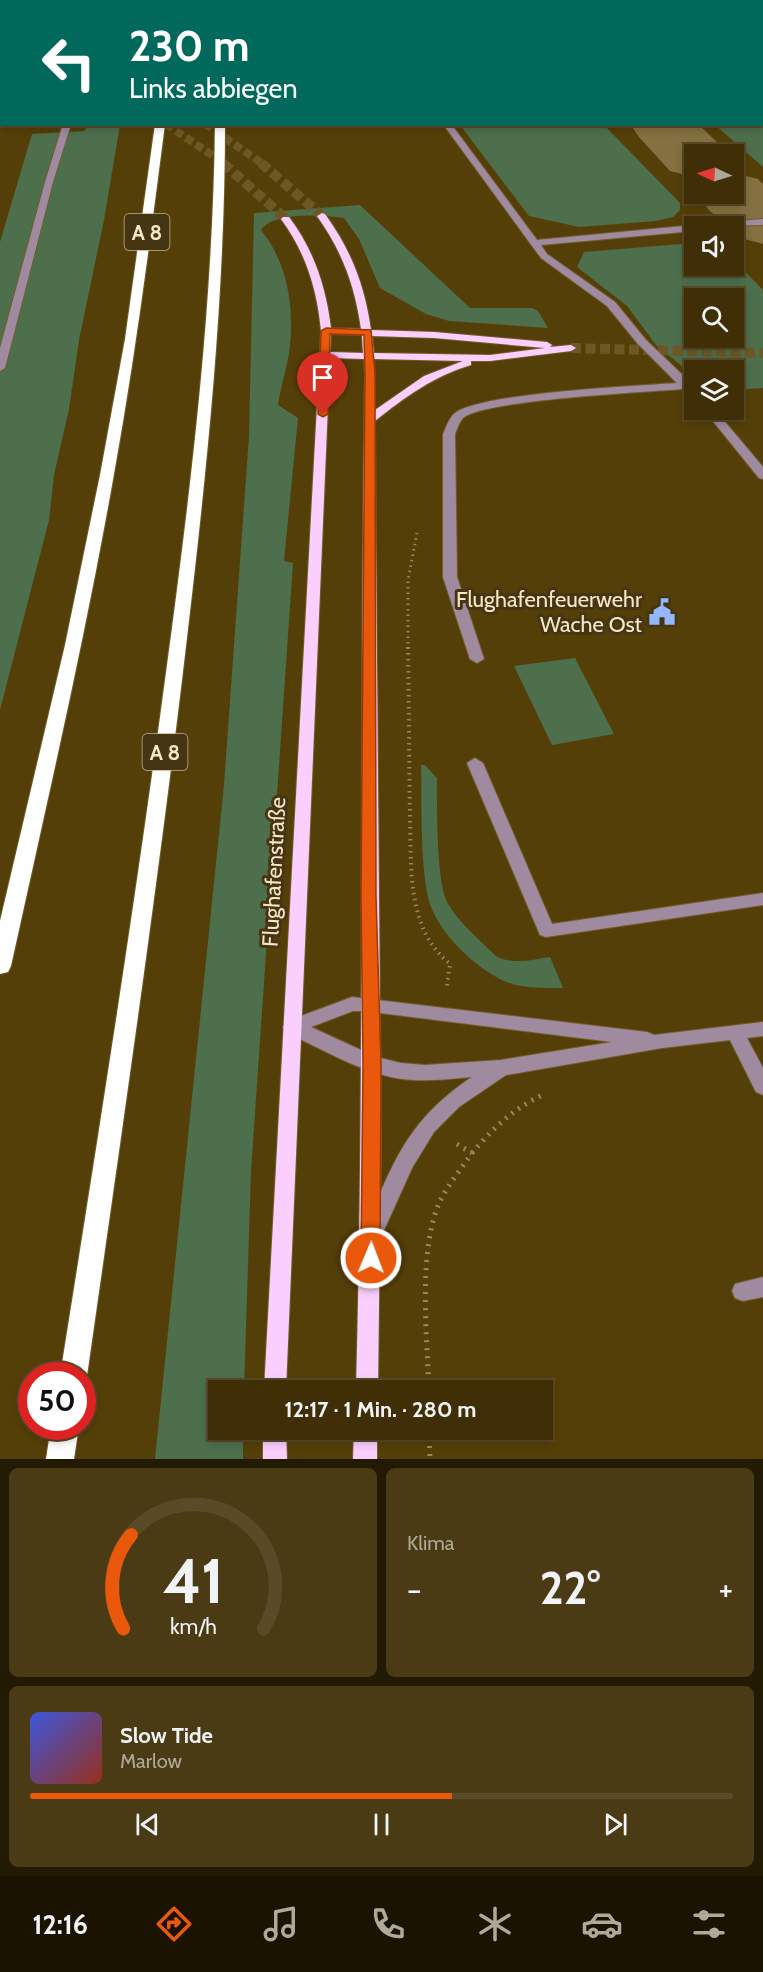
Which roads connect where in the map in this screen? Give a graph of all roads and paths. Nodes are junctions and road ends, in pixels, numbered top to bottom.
1 (65, 126) edge
2 (160, 126) edge
3 (220, 126) edge
4 (448, 126) edge
5 (322, 216) tunnel mouth
6 (286, 219) tunnel mouth
7 (763, 222) edge
8 (744, 224) edge
9 (684, 229) edge
10 (534, 243) junction
11 (326, 331) junction
12 (368, 332) junction
13 (325, 355) junction
14 (369, 356) junction
15 (489, 358) junction
16 (0, 368) edge
17 (684, 382) edge
18 (684, 389) edge
19 (370, 420) junction
20 (717, 420) edge
21 (763, 475) edge
22 (420, 526) dead end
23 (477, 659) dead end
24 (475, 763) dead end
25 (763, 899) edge
26 (0, 966) edge
27 (370, 1004) junction
28 (443, 1014) junction
29 (292, 1028) junction
30 (763, 1029) edge
31 (736, 1034) junction
32 (662, 1041) junction
33 (372, 1064) junction
34 (501, 1068) junction
35 (763, 1087) edge
36 (551, 1092) dead end
37 (427, 1126) junction
38 (472, 1153) junction
39 (371, 1236) junction
40 (75, 1362) edge
41 (275, 1380) edge
42 (367, 1380) edge
43 (429, 1380) edge
44 (63, 1440) edge
45 (275, 1440) edge
46 (366, 1440) edge
47 (429, 1440) edge
48 (60, 1459) edge
49 (275, 1459) edge
50 (365, 1459) edge
51 (430, 1459) edge

1 - 16 lane
2 - 26 highway, A 8
3 - 40 highway, A 8
4 - 10 lane
5 - 12 main road
6 - 11 main road, Flughafenstraße
7 - 8 lane
9 - 10 lane
10 - 17 lane
11 - 12 main road
11 - 13 main road, Flughafenstraße
12 - 14 main road
12 - 15 main road
13 - 14 main road
13 - 29 main road, Flughafenstraße
14 - 15 main road
14 - 19 main road
15 - 19 main road
18 - 23 lane
19 - 27 main road
20 - 21 lane
22 - 28 path
24 - 25 lane
27 - 28 lane
27 - 29 lane
27 - 33 main road
28 - 32 lane
29 - 33 lane
29 - 41 main road, Flughafenstraße
30 - 31 lane
31 - 32 lane
31 - 35 lane
32 - 34 lane
33 - 34 lane
33 - 39 main road
34 - 37 lane
36 - 38 path
37 - 38 path
37 - 39 lane
38 - 43 path
39 - 42 main road
44 - 48 highway
45 - 49 main road
46 - 50 main road
47 - 51 path

